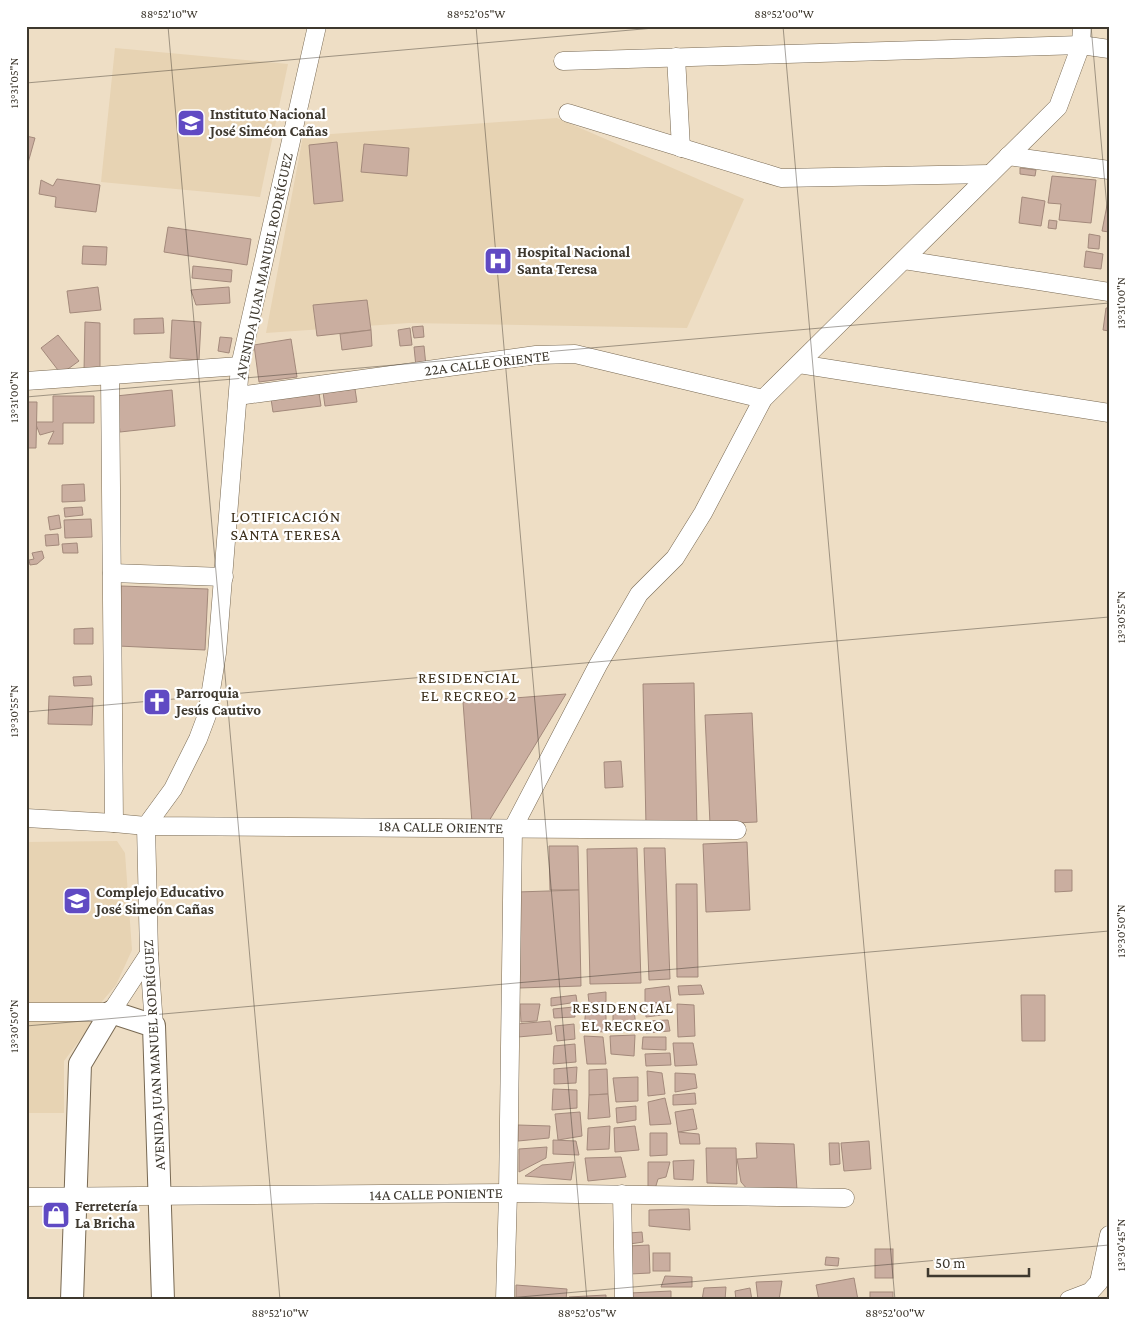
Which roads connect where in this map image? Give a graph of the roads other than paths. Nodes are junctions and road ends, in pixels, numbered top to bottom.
1 (317, 26) edge
2 (1082, 26) edge
3 (1081, 45) junction
4 (1109, 49) edge
5 (676, 57) junction
6 (562, 61) dead end
7 (568, 113) dead end
8 (681, 148) junction
9 (1008, 156) junction
10 (1109, 170) edge
11 (990, 174) junction
12 (904, 260) junction
13 (1109, 292) edge
14 (799, 364) junction
15 (240, 366) junction
16 (110, 376) junction
17 (26, 381) edge
18 (238, 396) junction
19 (763, 399) junction
20 (1109, 413) edge
21 (112, 573) junction
22 (224, 577) junction
23 (26, 818) edge
24 (114, 823) junction
25 (146, 826) junction
26 (513, 828) junction
27 (737, 830) dead end
28 (149, 954) junction
29 (26, 1012) edge
30 (111, 1012) junction
31 (154, 1026) junction
32 (508, 1193) junction
33 (622, 1194) junction
34 (161, 1196) junction
35 (26, 1197) edge
36 (76, 1197) junction
37 (845, 1198) dead end
38 (1109, 1235) edge
39 (72, 1300) edge
40 (163, 1300) edge
41 (505, 1300) edge
42 (624, 1300) edge
43 (1069, 1300) edge

1 - 15 street, AVENIDA JUAN MANUEL RODRÍGUEZ
2 - 3 street
3 - 4 street
3 - 5 street
3 - 9 street
5 - 6 street
5 - 8 street
7 - 8 street
8 - 11 street
9 - 10 street
9 - 11 street
11 - 12 street
12 - 13 street
12 - 14 street
14 - 19 street
14 - 20 street
15 - 16 street
15 - 18 street, AVENIDA JUAN MANUEL RODRÍGUEZ
16 - 17 street
16 - 21 street
18 - 19 street, 22A CALLE ORIENTE
18 - 22 street, AVENIDA JUAN MANUEL RODRÍGUEZ
19 - 26 street
21 - 22 street
21 - 24 street
22 - 25 street, AVENIDA JUAN MANUEL RODRÍGUEZ
23 - 24 street, 18A CALLE ORIENTE
24 - 25 street, 18A CALLE ORIENTE
25 - 26 street, 18A CALLE ORIENTE
25 - 28 street, AVENIDA JUAN MANUEL RODRÍGUEZ
26 - 27 street, 18A CALLE ORIENTE
26 - 32 street
28 - 30 street
28 - 31 street, AVENIDA JUAN MANUEL RODRÍGUEZ
29 - 30 street
30 - 31 main road
30 - 36 main road
31 - 34 main road, AVENIDA JUAN MANUEL RODRÍGUEZ
32 - 33 street, 14A CALLE PONIENTE
32 - 34 street, 14A CALLE PONIENTE
32 - 41 street
33 - 37 street, 14A CALLE PONIENTE
33 - 42 street
34 - 36 street, 14A CALLE PONIENTE
34 - 40 main road, AVENIDA JUAN MANUEL RODRÍGUEZ
35 - 36 street, 14A CALLE PONIENTE
36 - 39 main road
38 - 43 street

